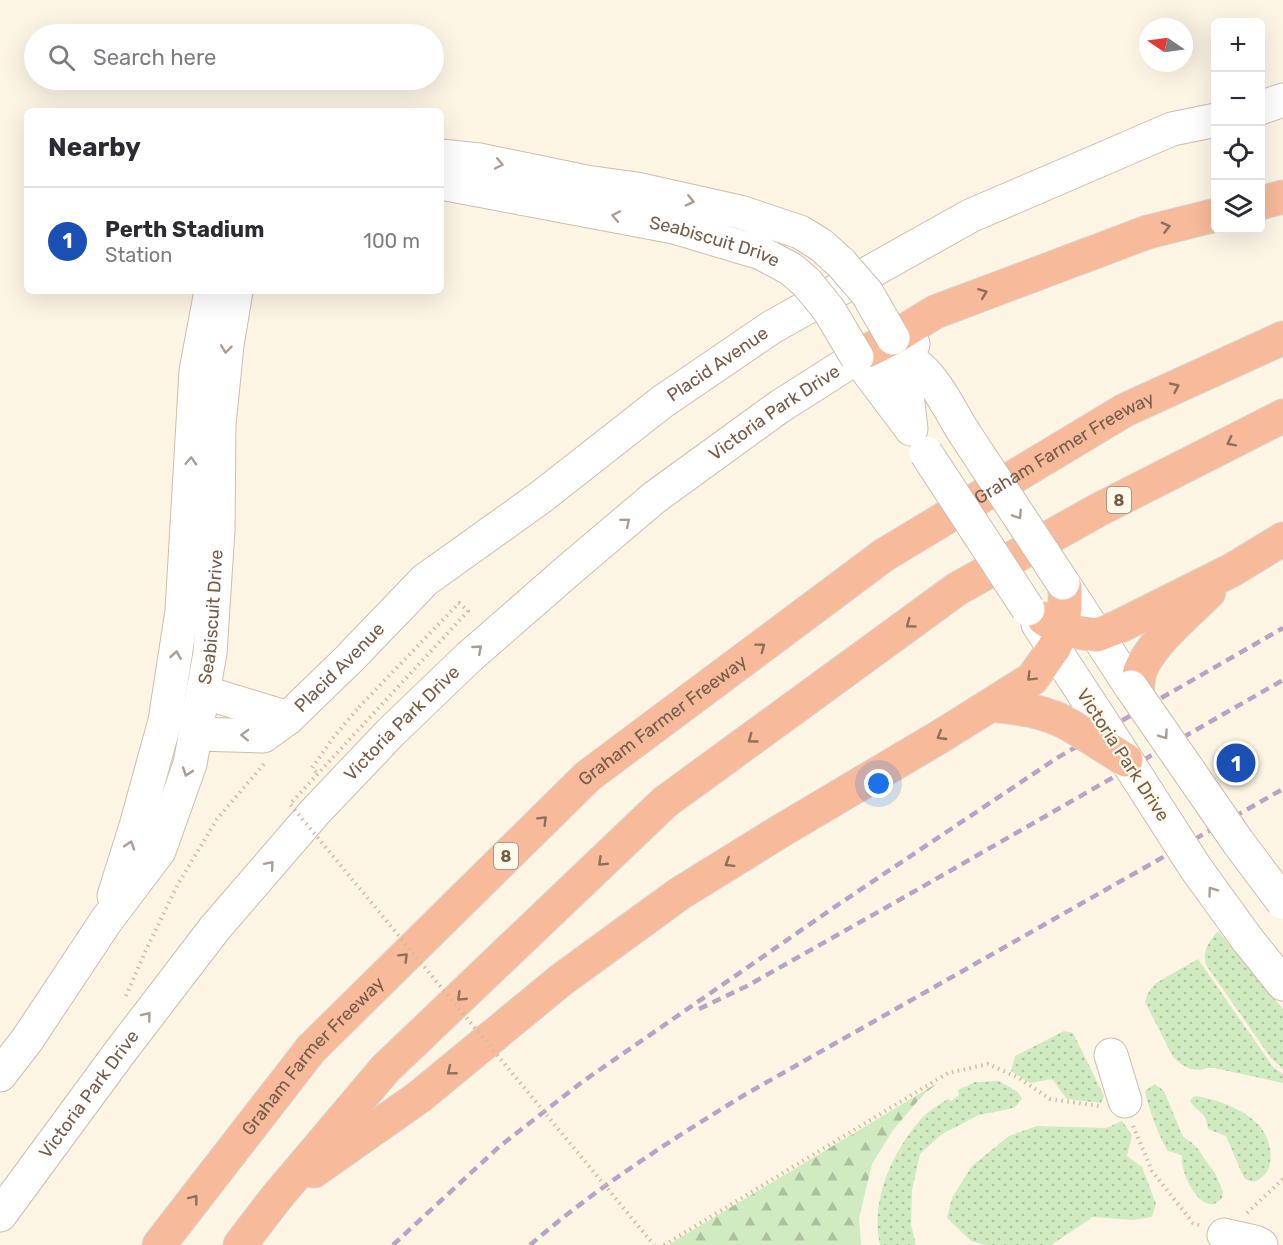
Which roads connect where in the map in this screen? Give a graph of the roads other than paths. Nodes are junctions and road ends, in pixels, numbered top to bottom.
1 (1283, 100) edge
2 (1265, 106) edge
3 (1211, 121) edge
4 (444, 156) edge
5 (444, 184) edge
6 (1283, 197) edge
7 (1265, 202) edge
8 (1211, 215) edge
9 (210, 294) edge
10 (236, 294) edge
11 (1283, 338) edge
12 (881, 351) junction
13 (1283, 416) edge
14 (919, 441) junction
15 (1283, 539) edge
16 (1232, 570) junction
17 (1065, 587) junction
18 (1028, 609) joint
19 (1097, 635) junction
20 (1058, 639) junction
21 (1135, 688) junction
22 (203, 692) junction
23 (991, 705) junction
24 (288, 718) junction
25 (1083, 718) junction
26 (196, 734) junction
27 (1126, 760) joint
28 (1283, 902) edge
29 (106, 921) junction
30 (1283, 984) edge
31 (1112, 1055) dead end
32 (0, 1075) edge
33 (1125, 1101) road end
34 (276, 1198) junction
35 (0, 1215) edge
36 (1224, 1235) road end
37 (159, 1245) edge
38 (240, 1245) edge
39 (1261, 1245) edge

1 - 2 street
3 - 24 street, Placid Avenue
4 -> 12 street, Seabiscuit Drive, bridge
12 -> 5 street, Seabiscuit Drive, bridge
6 - 7 highway
12 -> 8 highway
29 -> 9 street, Seabiscuit Drive
10 -> 22 street, Seabiscuit Drive
37 -> 11 highway, Graham Farmer Freeway / 8
12 - 14 street, Seabiscuit Drive
12 - 14 street
12 -> 17 street, bridge
35 -> 12 street, Victoria Park Drive
13 -> 34 highway, 8
14 - 18 street, bridge
15 - 16 highway
16 - 19 highway
16 - 21 highway
17 - 19 street
17 - 20 highway
18 - 20 highway
19 - 20 highway
19 - 21 street
20 -> 23 highway
20 - 25 street, Victoria Park Drive
21 -> 28 street, bridge
22 - 24 street
22 - 26 street, Seabiscuit Drive
23 - 25 highway
23 -> 34 highway
24 -> 26 street, Placid Avenue
25 - 27 highway, bridge
26 -> 29 street, Seabiscuit Drive
30 -> 27 street, Victoria Park Drive, bridge
29 - 32 street, Seabiscuit Drive
31 - 33 street
34 - 38 highway, 8
36 - 39 street

